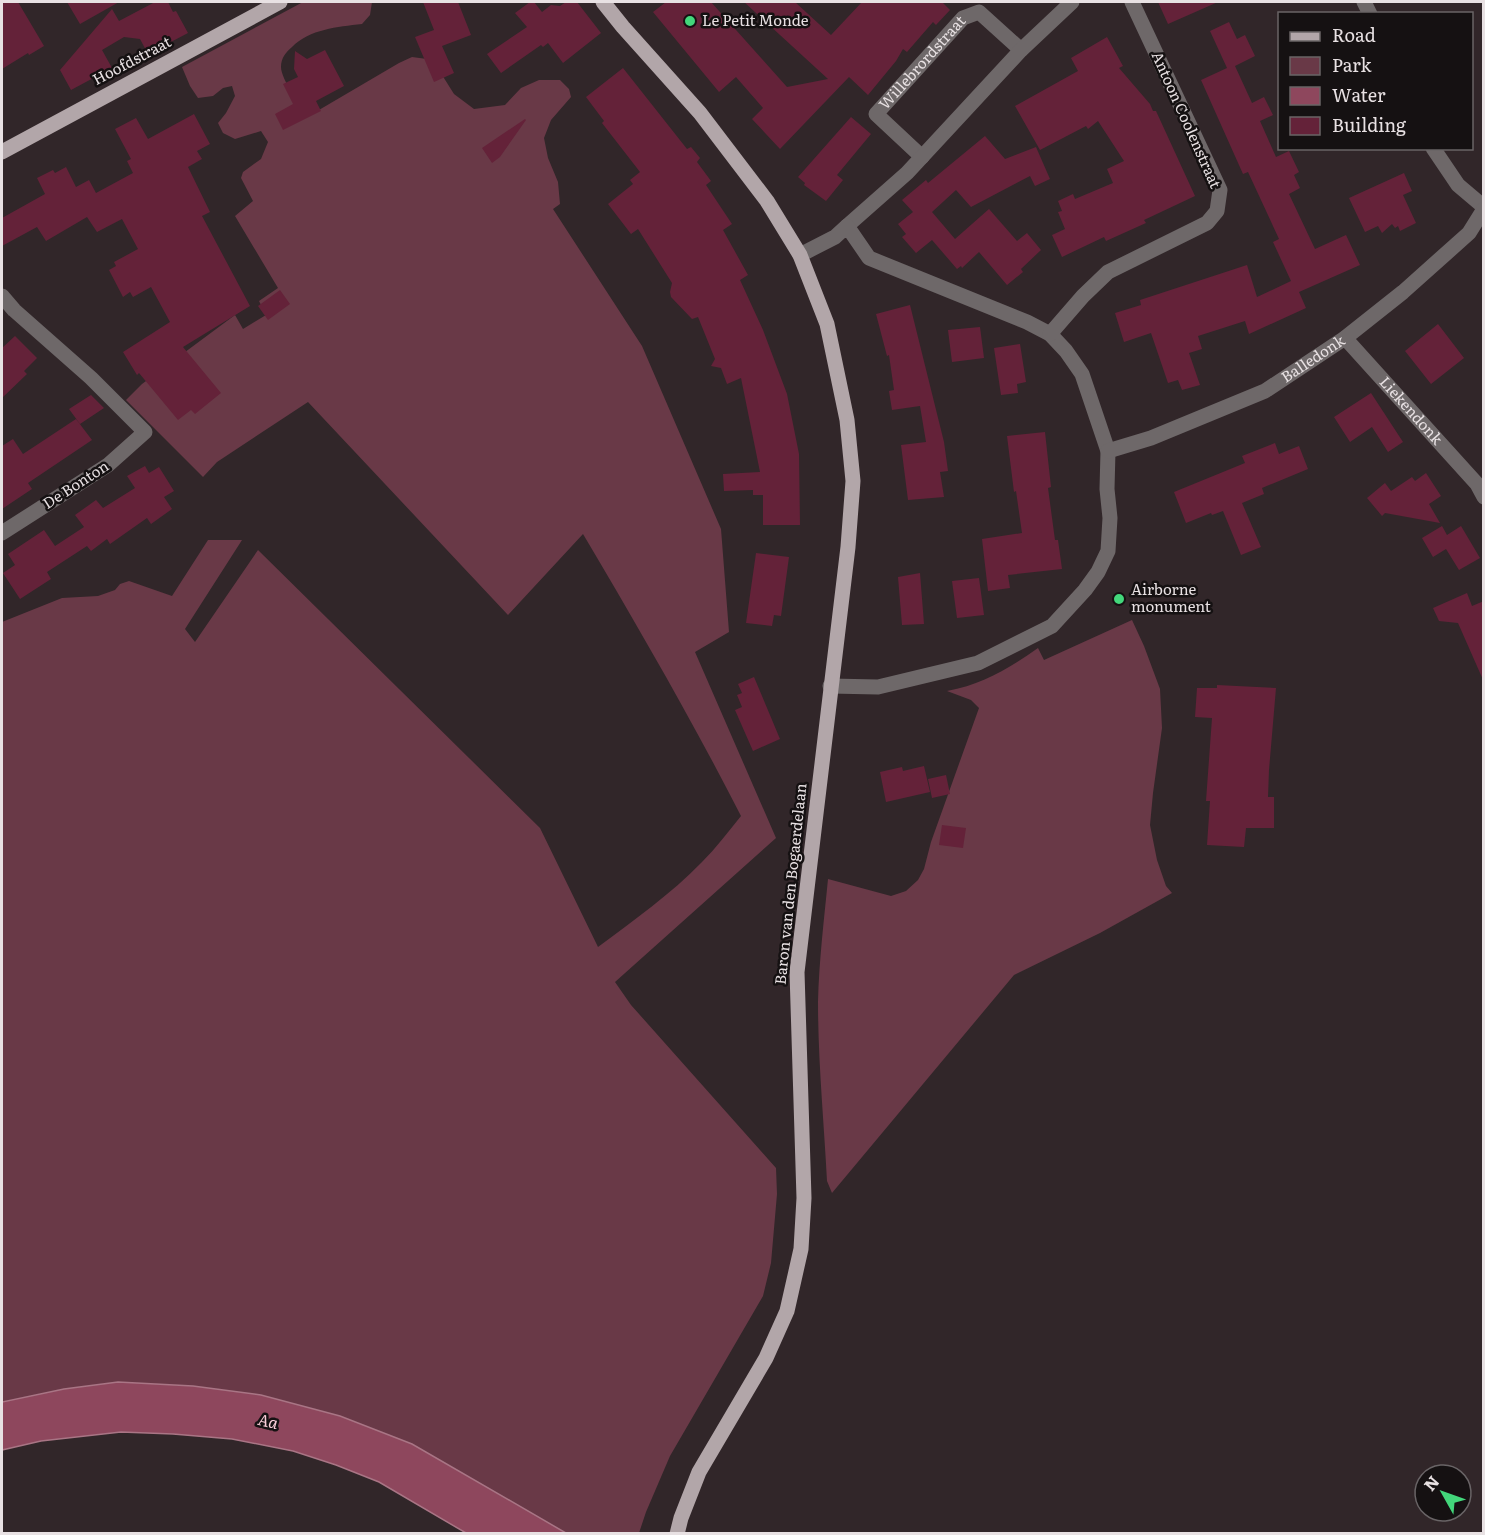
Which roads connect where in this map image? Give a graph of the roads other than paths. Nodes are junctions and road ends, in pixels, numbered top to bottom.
1 (280, 2) edge
2 (603, 2) edge
3 (1072, 2) edge
4 (1132, 2) edge
5 (1021, 50) junction
6 (1434, 150) edge
7 (2, 152) edge
8 (922, 157) junction
9 (1484, 208) edge
10 (847, 226) junction
11 (800, 255) junction
12 (2, 296) edge
13 (1050, 334) junction
14 (1345, 338) junction
15 (1108, 451) junction
16 (1481, 489) edge
17 (2, 532) edge
18 (830, 686) junction
19 (678, 1533) edge

1 - 7 main road, Hoofdstraat
2 - 11 main road, Baron van den Bogaerdelaan
3 - 5 street
4 - 13 street, Antoon Coolenstraat
5 - 8 street
5 - 8 street, Willebrordstraat
6 - 9 street
8 - 10 street
9 - 14 street, Balledonk
10 - 11 street
10 - 13 street
11 - 18 main road, Baron van den Bogaerdelaan
12 - 17 street, De Bonton
13 - 15 street
14 - 15 street, Balledonk
14 - 16 street, Liekendonk
15 - 18 street
18 - 19 main road, Baron van den Bogaerdelaan

